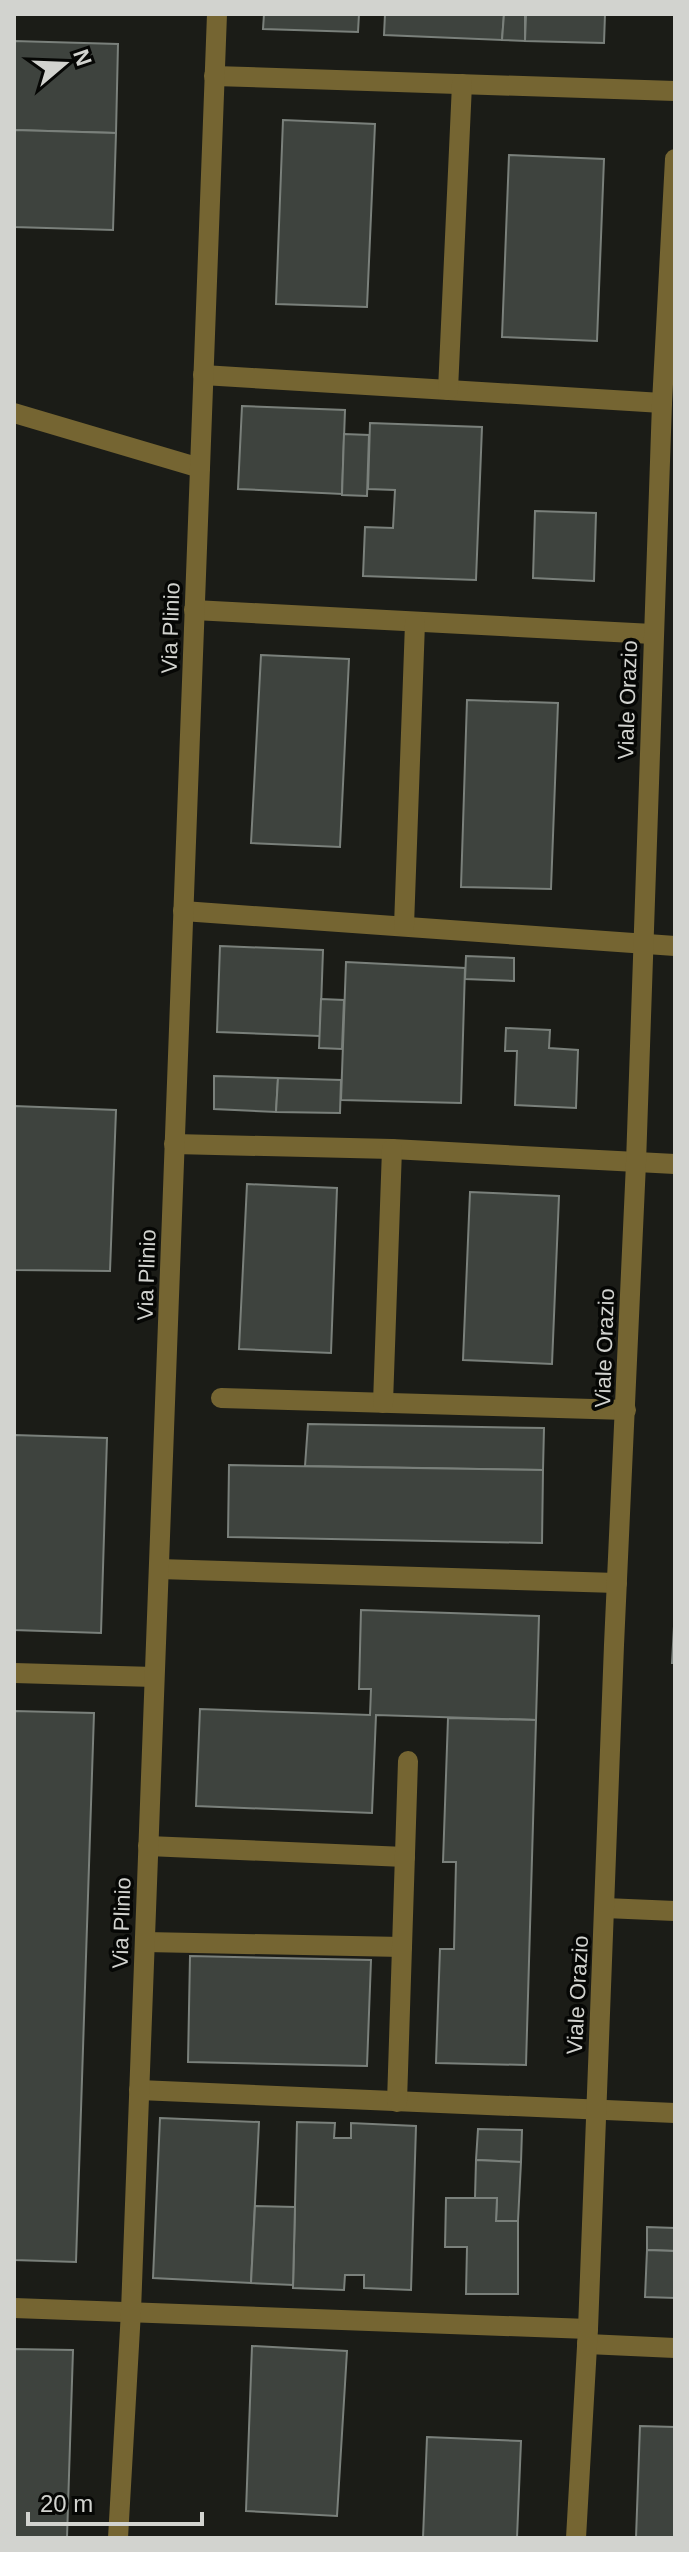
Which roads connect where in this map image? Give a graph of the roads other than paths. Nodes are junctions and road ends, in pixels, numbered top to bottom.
1 (217, 14) edge
2 (214, 76) junction
3 (462, 84) junction
4 (675, 91) edge
5 (675, 159) edge
6 (670, 360) edge
7 (203, 375) junction
8 (448, 390) junction
9 (662, 403) junction
10 (14, 413) edge
11 (200, 468) junction
12 (194, 610) junction
13 (415, 623) junction
14 (653, 634) junction
15 (183, 911) junction
16 (404, 926) junction
17 (643, 945) junction
18 (675, 946) edge
19 (174, 1144) junction
20 (392, 1149) junction
21 (636, 1163) junction
22 (675, 1164) edge
23 (221, 1398) dead end
24 (383, 1403) junction
25 (626, 1410) junction
26 (159, 1569) junction
27 (617, 1583) junction
28 (14, 1673) edge
29 (154, 1677) junction
30 (408, 1761) dead end
31 (148, 1846) junction
32 (405, 1857) junction
33 (605, 1908) junction
34 (675, 1911) edge
35 (145, 1942) junction
36 (402, 1947) junction
37 (139, 2090) junction
38 (397, 2102) junction
39 (595, 2111) junction
40 (675, 2113) edge
41 (14, 2308) edge
42 (131, 2311) junction
43 (587, 2337) junction
44 (675, 2348) edge
45 (118, 2538) edge
46 (576, 2538) edge

1 - 2 street, Via Plinio
2 - 3 street
2 - 7 street, Via Plinio
3 - 4 street
3 - 8 street
5 - 6 street, Viale Orazio
6 - 9 street, Viale Orazio
7 - 8 street
7 - 11 street, Via Plinio
8 - 9 street
9 - 14 street, Viale Orazio
10 - 11 street
11 - 12 street, Via Plinio
12 - 13 street
12 - 15 street, Via Plinio
13 - 14 street
13 - 16 street
14 - 17 street, Viale Orazio
15 - 16 street
15 - 19 street, Via Plinio
16 - 17 street
17 - 18 street
17 - 21 street, Viale Orazio
19 - 20 street
19 - 26 street, Via Plinio
20 - 21 street
20 - 24 street
21 - 22 street
21 - 25 street, Viale Orazio
23 - 24 street
24 - 25 street
25 - 27 street, Viale Orazio
26 - 27 street
26 - 29 street, Via Plinio
27 - 33 street, Viale Orazio
28 - 29 street
29 - 31 street, Via Plinio
30 - 32 street
31 - 32 street
31 - 35 street, Via Plinio
32 - 36 street
33 - 34 street
33 - 39 street, Viale Orazio
35 - 36 street
35 - 37 street, Via Plinio
36 - 38 street
37 - 38 street
37 - 42 street, Via Plinio
38 - 39 street
39 - 40 street
39 - 43 street, Viale Orazio
41 - 42 street
42 - 43 street
42 - 45 street, Via Plinio
43 - 44 street
43 - 46 street, Viale Orazio

